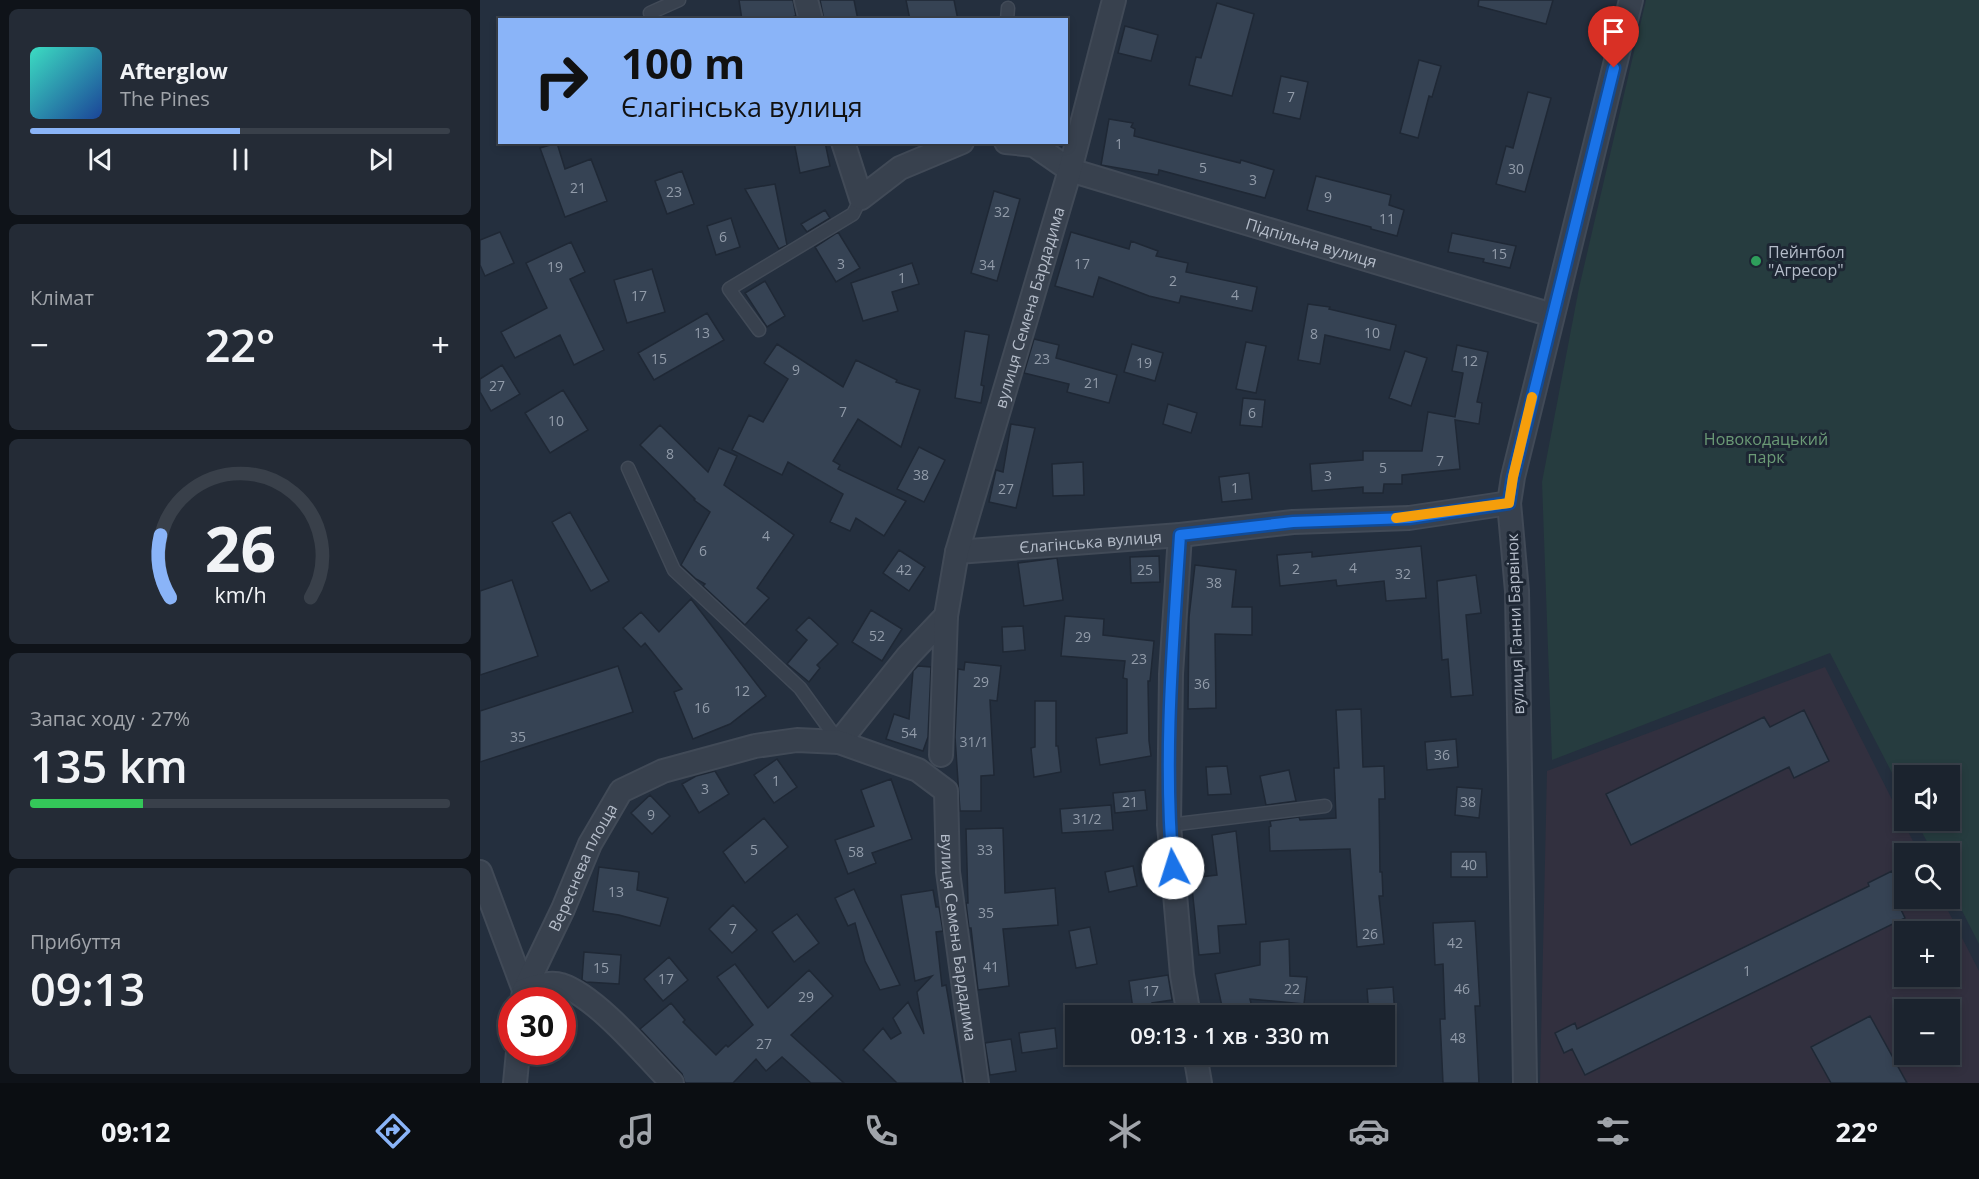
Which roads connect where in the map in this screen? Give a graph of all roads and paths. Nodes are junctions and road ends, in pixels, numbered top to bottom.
1 (679, 0) edge
2 (806, 0) edge
3 (1114, 0) edge
4 (1631, 0) edge
5 (650, 13) dead end
6 (810, 18) edge
7 (844, 144) edge
8 (957, 144) edge
9 (1025, 144) edge
10 (1070, 170) junction
11 (861, 198) junction
12 (1552, 315) junction
13 (759, 330) dead end
14 (628, 468) dead end
15 (1509, 503) junction
16 (1180, 535) junction
17 (957, 552) junction
18 (946, 616) junction
19 (839, 742) junction
20 (941, 754) dead end
21 (946, 791) joint
22 (1324, 806) dead end
23 (1169, 825) junction
24 (480, 872) edge
25 (520, 987) edge
26 (527, 987) edge
27 (538, 987) edge
28 (564, 987) edge
29 (576, 994) edge
30 (1187, 1005) edge
31 (517, 1065) edge
32 (1198, 1065) edge
33 (515, 1083) edge
34 (672, 1083) edge
35 (977, 1083) edge
36 (1200, 1083) edge
37 (1525, 1083) edge

1 - 5 lane
2 - 6 street
3 - 10 street, вулиця Семена Бардадима
4 - 12 street, вулиця Ганни Барвінок
7 - 11 street
8 - 11 street
9 - 10 street, Підпільна вулиця
10 - 12 street, Підпільна вулиця
10 - 17 street, вулиця Семена Бардадима
11 - 13 lane
12 - 15 street, вулиця Ганни Барвінок
14 - 19 lane
15 - 16 street, Єлагінська вулиця
15 - 37 street, вулиця Ганни Барвінок
16 - 17 street, Єлагінська вулиця
16 - 23 street
17 - 18 street, вулиця Семена Бардадима
18 - 19 street
18 - 20 street, вулиця Семена Бардадима
19 - 21 street, Вереснева площа
19 - 26 street, Вереснева площа
21 - 35 street, вулиця Семена Бардадима
22 - 23 lane
23 - 30 street
24 - 25 street
27 - 28 street
29 - 34 street
31 - 33 street
32 - 36 street

